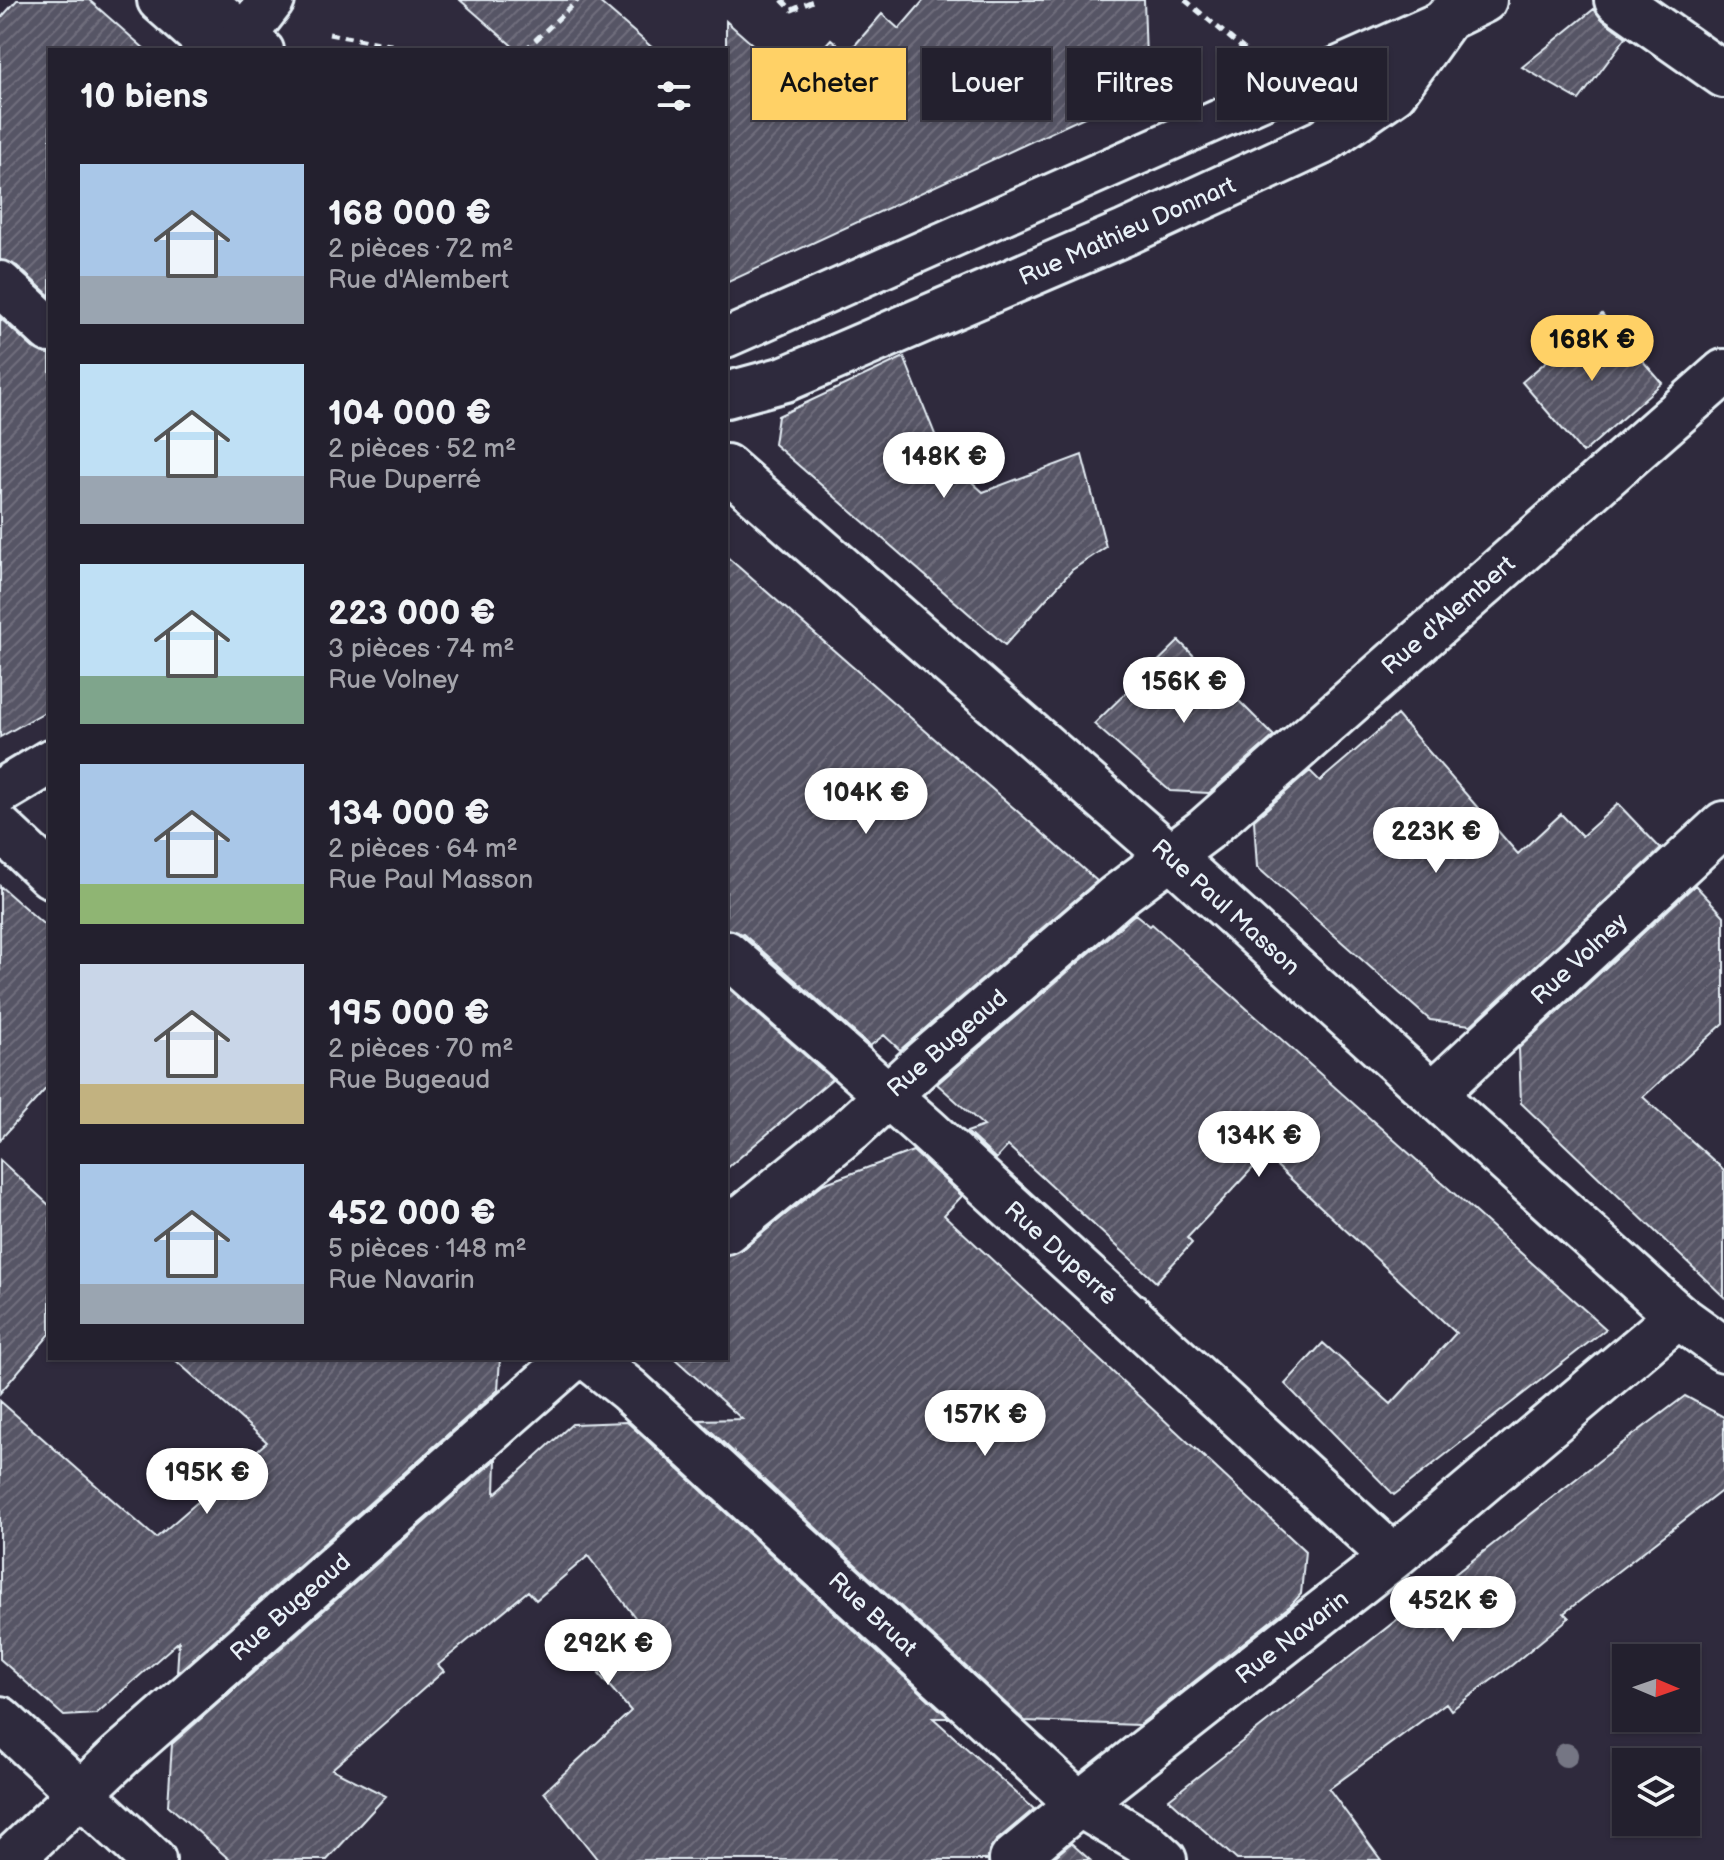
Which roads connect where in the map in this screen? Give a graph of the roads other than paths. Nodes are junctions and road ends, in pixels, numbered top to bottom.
1 (160, 0) edge
2 (207, 0) edge
3 (272, 0) edge
4 (1617, 0) edge
5 (1465, 9) edge
6 (240, 46) edge
7 (1724, 75) edge
8 (0, 284) edge
9 (48, 328) edge
10 (728, 337) edge
11 (1724, 372) edge
12 (728, 394) edge
13 (728, 469) edge
14 (48, 763) edge
15 (0, 792) edge
16 (1724, 824) edge
17 (0, 828) edge
18 (1170, 856) junction
19 (48, 873) edge
20 (728, 955) edge
21 (1434, 1093) junction
22 (887, 1096) junction
23 (728, 1229) edge
24 (1678, 1316) junction
25 (1724, 1349) edge
26 (571, 1360) edge
27 (592, 1360) edge
28 (1393, 1557) junction
29 (0, 1719) edge
30 (80, 1793) junction
31 (1079, 1804) junction
32 (10, 1860) edge
33 (153, 1860) edge
34 (1012, 1860) edge
35 (1164, 1860) edge

1 - 6 street
2 - 6 lane
3 - 6 street
4 - 7 street
5 - 10 lane
5 - 12 street, Rue Mathieu Donnart
8 - 9 street
11 - 18 street, Rue d'Alembert
13 - 18 street, Rue Paul Masson
14 - 15 street
16 - 21 street, Rue Volney
17 - 19 street
18 - 21 street, Rue Paul Masson
18 - 22 street, Rue Bugeaud
20 - 22 street, Rue Duperré
21 - 24 street, Rue Paul Masson
22 - 23 street, Rue Bugeaud
22 - 28 street, Rue Duperré
24 - 25 street, Rue Paul Masson
24 - 28 street, Rue Navarin
26 - 30 street, Rue Bugeaud
27 - 31 street, Rue Bruat
28 - 31 street, Rue Navarin
29 - 30 street
30 - 32 street, Rue Bugeaud
30 - 33 street
31 - 34 street, Rue Navarin
31 - 35 street, Rue Bruat

